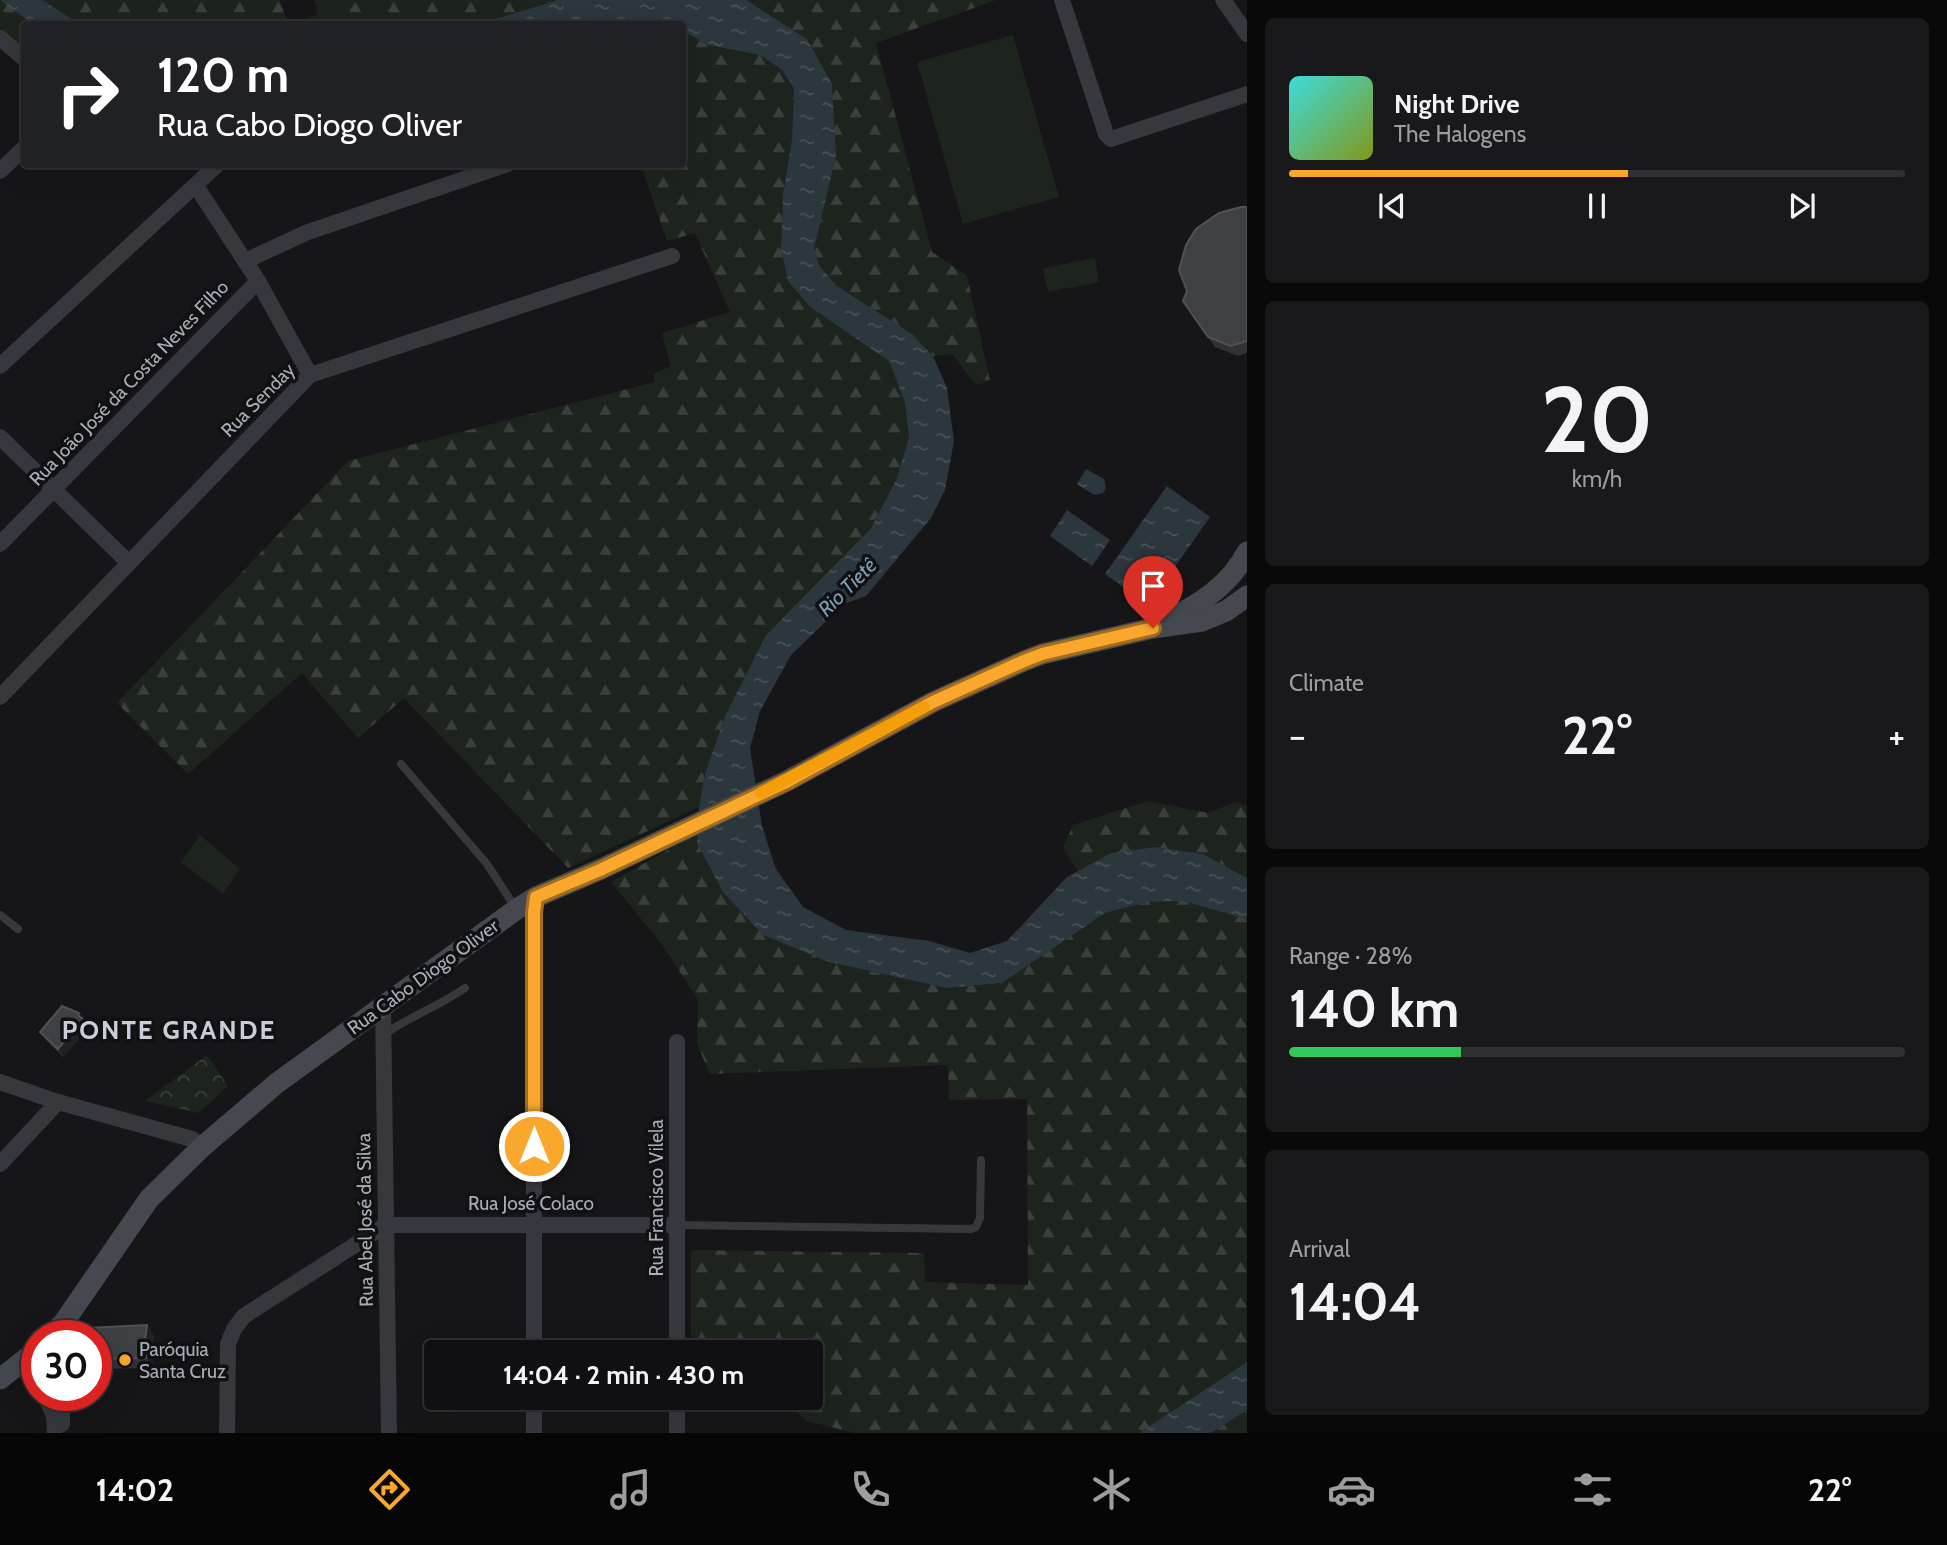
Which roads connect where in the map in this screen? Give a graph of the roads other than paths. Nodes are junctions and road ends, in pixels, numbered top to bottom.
1 (1062, 0) edge
2 (1223, 0) edge
3 (1247, 34) edge
4 (0, 38) edge
5 (21, 56) edge
6 (1247, 94) edge
7 (21, 151) edge
8 (214, 168) edge
9 (496, 168) edge
10 (0, 171) edge
11 (196, 186) junction
12 (672, 256) dead end
13 (245, 261) junction
14 (258, 281) junction
15 (0, 366) edge
16 (310, 375) junction
17 (0, 437) edge
18 (54, 490) junction
19 (0, 544) edge
20 (1247, 552) edge
21 (129, 563) junction
22 (1247, 596) edge
23 (1153, 628) junction
24 (0, 697) edge
25 (401, 764) dead end
26 (536, 897) junction
27 (517, 909) junction
28 (0, 915) edge
29 (18, 929) dead end
30 (465, 988) dead end
31 (383, 1007) junction
32 (383, 1035) junction
33 (677, 1042) dead end
34 (0, 1082) edge
35 (58, 1102) junction
36 (197, 1143) junction
37 (981, 1160) dead end
38 (0, 1164) edge
39 (534, 1224) junction
40 (386, 1225) junction
41 (676, 1225) junction
42 (67, 1320) edge
43 (534, 1340) edge
44 (677, 1340) edge
45 (21, 1361) edge
46 (21, 1362) edge
47 (0, 1374) edge
48 (0, 1379) edge
49 (534, 1410) edge
50 (677, 1410) edge
51 (52, 1411) edge
52 (62, 1411) edge
53 (55, 1433) edge
54 (62, 1433) edge
55 (227, 1433) edge
56 (389, 1433) edge
57 (534, 1433) edge
58 (677, 1433) edge

1 - 6 street
2 - 3 street
4 - 5 street
7 - 10 street
8 - 11 street
9 - 13 street
11 - 13 street
11 - 15 street
12 - 16 street, Rua Senday
13 - 14 street
14 - 16 street
14 - 18 street, Rua João José da Costa Neves Filho
16 - 21 street, Rua Senday
17 - 18 street
18 - 19 street, Rua João José da Costa Neves Filho
18 - 21 street
20 - 23 main road, Rua Cabo Diogo Oliver
21 - 24 street, Rua Senday
22 - 23 main road, Rua Cabo Diogo Oliver
23 - 26 main road, Rua Cabo Diogo Oliver
25 - 27 lane
26 - 27 main road, Rua Cabo Diogo Oliver
26 - 39 street
27 - 31 main road, Rua Cabo Diogo Oliver
28 - 29 lane
30 - 32 lane
31 - 32 street, Rua Abel José da Silva
31 - 36 main road, Rua Cabo Diogo Oliver
32 - 40 street, Rua Abel José da Silva
33 - 41 street, Rua Francisco Vilela
34 - 35 street
35 - 36 street
35 - 38 street
36 - 42 main road, Rua Cabo Diogo Oliver
37 - 41 lane
39 - 40 street, Rua José Colaco
39 - 41 street, Rua José Colaco
39 - 43 street
40 - 55 street
40 - 56 street, Rua Abel José da Silva
41 - 44 street, Rua Francisco Vilela
45 - 47 main road
46 - 48 main road
49 - 57 street
50 - 58 street
51 - 53 street
52 - 54 street

